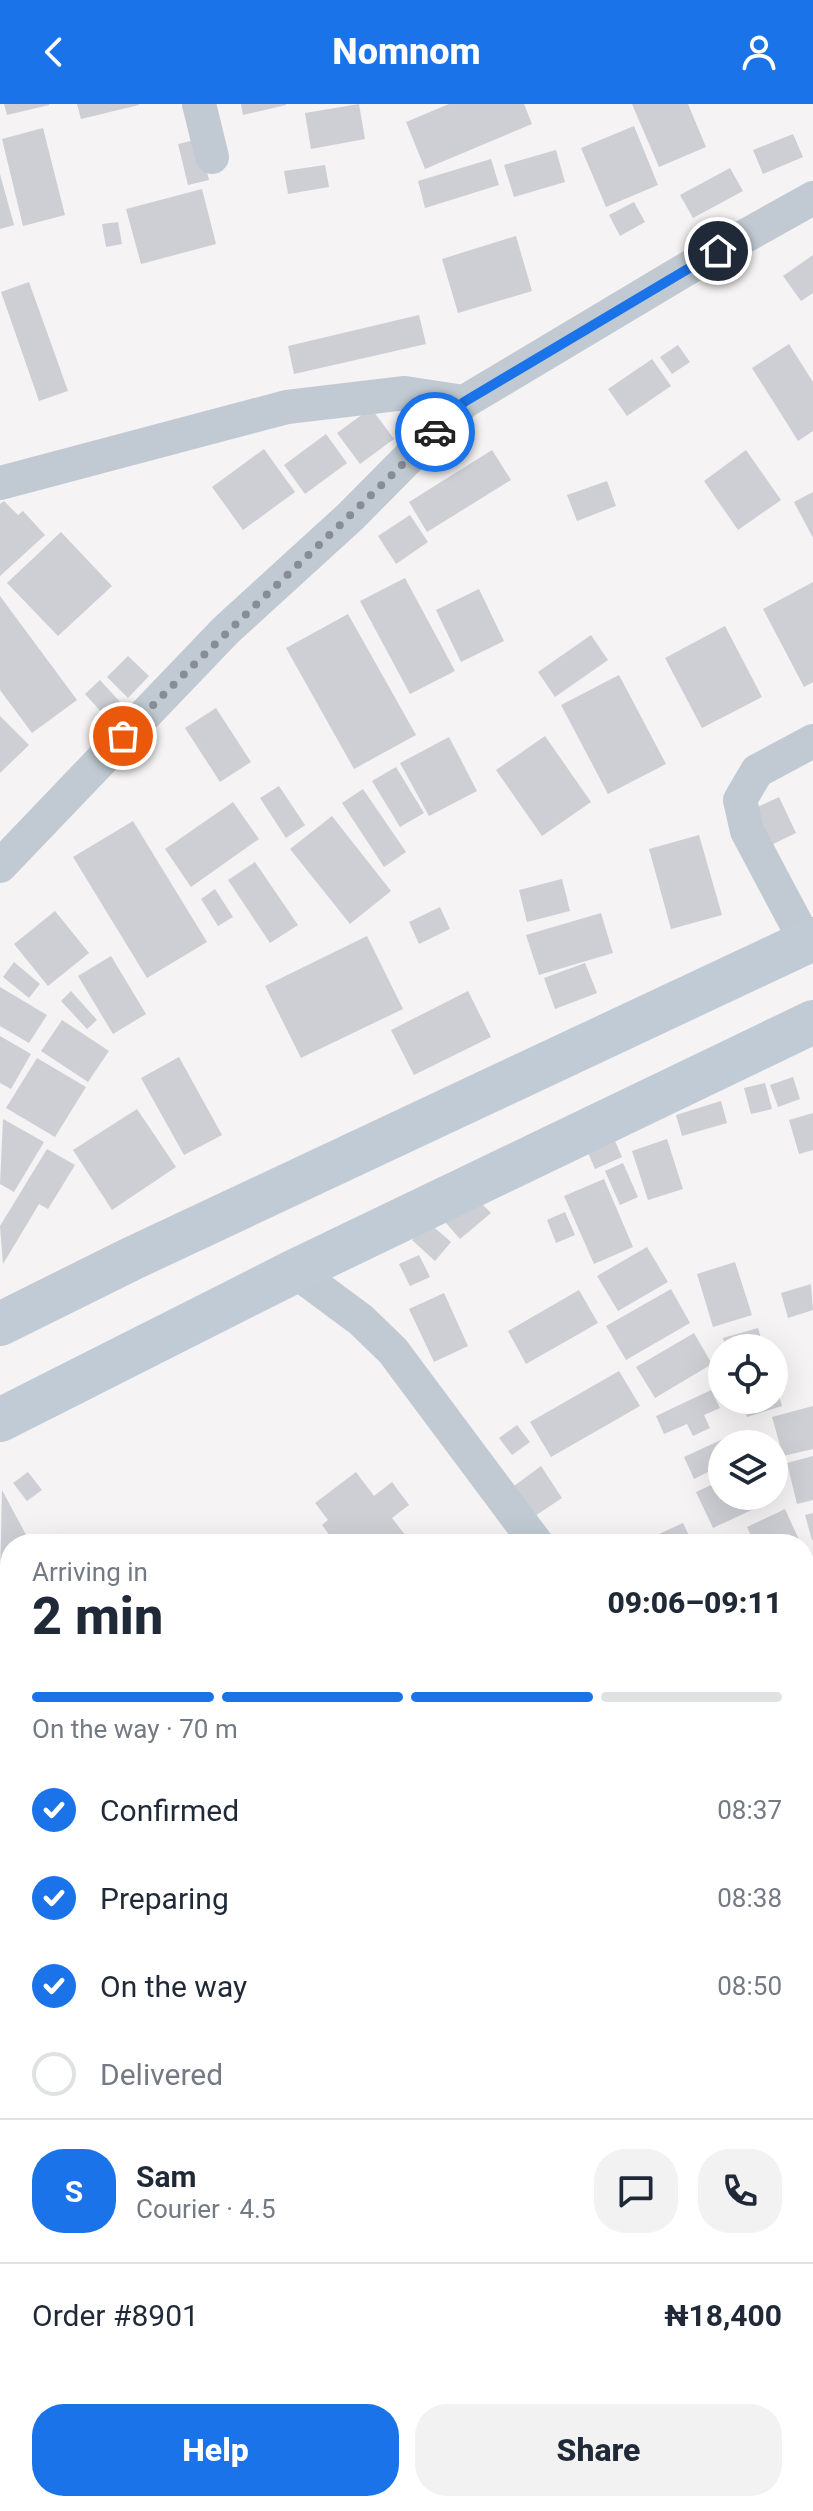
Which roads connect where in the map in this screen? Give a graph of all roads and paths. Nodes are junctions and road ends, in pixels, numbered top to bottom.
1 (199, 104) edge
2 (212, 157) dead end
3 (813, 198) edge
4 (464, 402) junction
5 (0, 483) edge
6 (813, 741) edge
7 (0, 866) edge
8 (809, 941) edge
9 (812, 1026) edge
10 (295, 1271) junction
11 (0, 1324) edge
12 (0, 1420) edge
13 (530, 1534) edge

1 - 2 street
3 - 4 street
4 - 5 street
4 - 7 street
6 - 8 street
8 - 11 street
9 - 10 street
10 - 12 street
10 - 13 street

